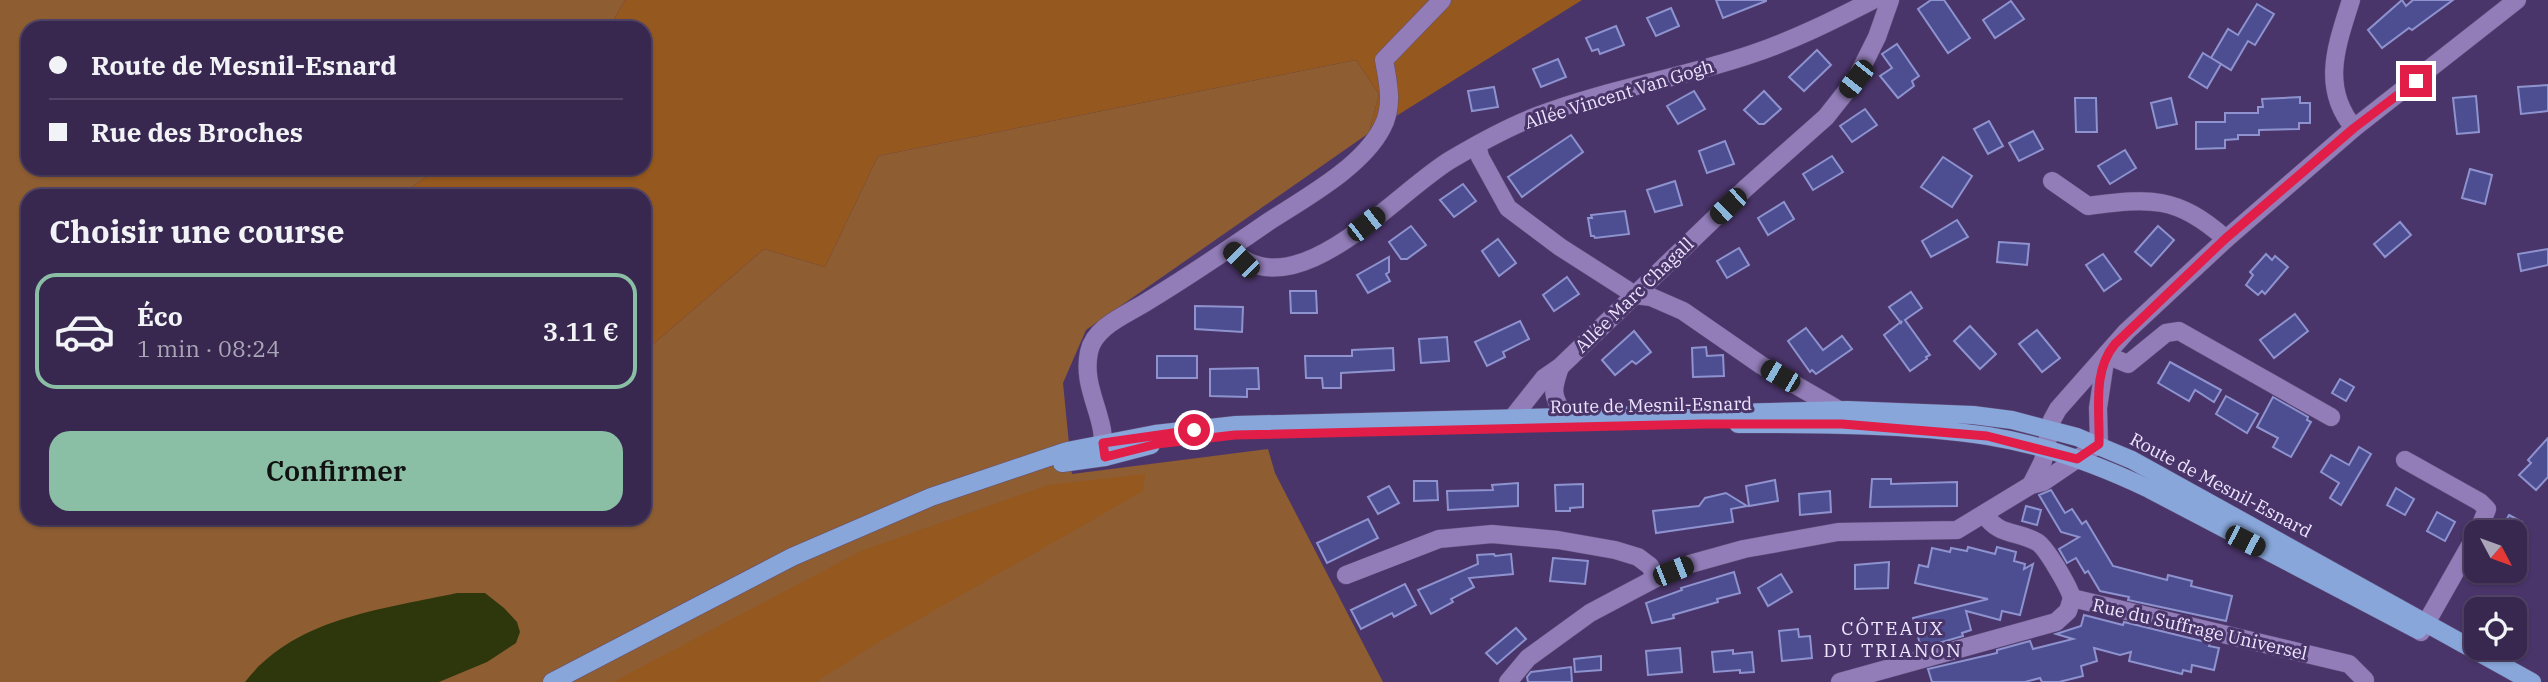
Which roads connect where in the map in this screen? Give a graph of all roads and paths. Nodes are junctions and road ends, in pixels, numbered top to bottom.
1 (1442, 0) edge
2 (1873, 0) edge
3 (1890, 0) edge
4 (2351, 0) edge
5 (2516, 0) edge
6 (2354, 128) junction
7 (1477, 145) junction
8 (2052, 181) dead end
9 (2225, 239) junction
10 (1231, 249) junction
11 (1634, 295) junction
12 (2106, 355) junction
13 (1560, 367) junction
14 (1839, 410) junction
15 (1565, 416) junction
16 (2331, 417) dead end
17 (1514, 418) junction
18 (2051, 428) junction
19 (2099, 444) junction
20 (1104, 450) junction
21 (2046, 450) junction
22 (2077, 459) junction
23 (2405, 460) dead end
24 (2031, 485) junction
25 (1984, 514) junction
26 (2482, 520) edge
27 (2464, 556) edge
28 (1346, 575) dead end
29 (1656, 578) junction
30 (2072, 598) junction
31 (2424, 627) junction
32 (2517, 678) edge
33 (2365, 681) edge
34 (552, 682) edge
35 (1508, 682) edge
36 (1840, 682) edge

1 - 10 street
2 - 7 street, Allée Vincent Van Gogh
3 - 11 street, Allée Marc Chagall
4 - 6 street
5 - 6 street
6 - 9 street
7 - 10 street, Allée Vincent Van Gogh
7 - 11 street
8 - 9 street
9 - 12 street
10 - 20 street
11 - 13 street, Allée Marc Chagall
11 - 14 street
12 - 16 street
12 - 18 street
12 - 19 street
13 - 15 street
13 - 17 street, Allée Marc Chagall
14 - 15 main road, Route de Mesnil-Esnard
14 - 18 main road, Route de Mesnil-Esnard
15 - 17 main road, Route de Mesnil-Esnard
17 - 20 main road, Route de Mesnil-Esnard
18 - 19 main road, Route de Mesnil-Esnard
18 - 21 street
19 - 22 street
19 - 31 main road, Route de Mesnil-Esnard
20 - 21 main road, Route de Mesnil-Esnard
20 - 34 main road
21 - 22 main road, Route de Mesnil-Esnard
21 - 24 street
22 - 24 street
22 - 31 main road, Route de Mesnil-Esnard
23 - 26 street
24 - 25 street
25 - 29 street
25 - 30 street, Rue du Suffrage Universel
27 - 31 street
28 - 29 street
29 - 35 street
30 - 33 street, Rue du Suffrage Universel
30 - 36 street
31 - 32 main road, Route de Mesnil-Esnard

